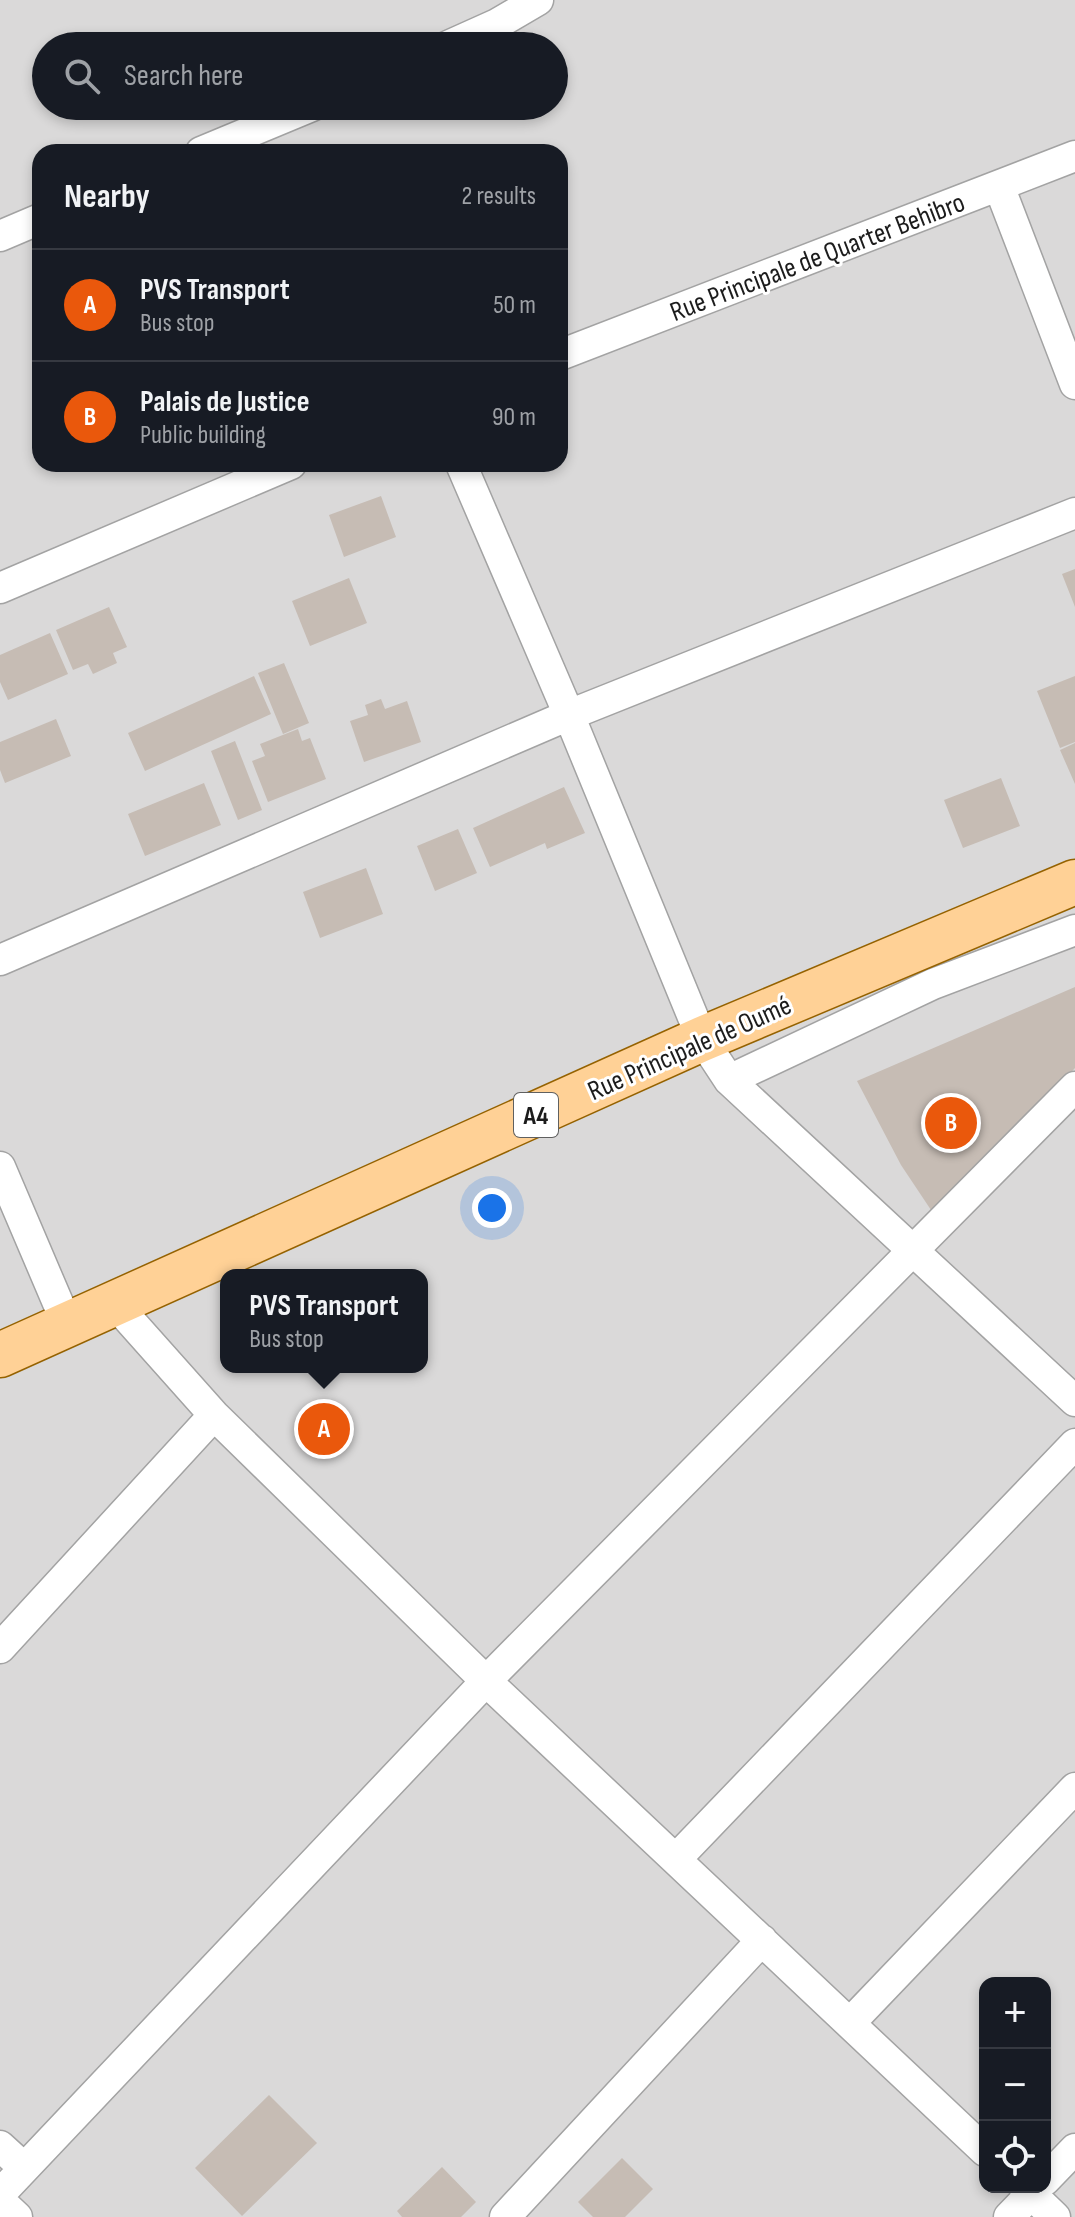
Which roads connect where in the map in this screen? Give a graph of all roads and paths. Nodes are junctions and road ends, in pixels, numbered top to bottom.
1 (538, 0) edge
2 (475, 32) edge
3 (278, 120) edge
4 (220, 144) edge
5 (1075, 156) edge
6 (999, 186) junction
7 (32, 222) edge
8 (0, 236) edge
9 (568, 352) edge
10 (1075, 384) edge
11 (272, 472) edge
12 (464, 472) edge
13 (1075, 513) edge
14 (0, 588) edge
15 (569, 715) junction
16 (1075, 882) edge
17 (1075, 930) edge
18 (0, 960) edge
19 (702, 1039) junction
20 (729, 1080) junction
21 (1075, 1087) edge
22 (0, 1167) edge
23 (913, 1251) junction
24 (116, 1305) junction
25 (67, 1324) junction
26 (0, 1355) edge
27 (1075, 1401) edge
28 (214, 1415) junction
29 (1075, 1444) edge
30 (0, 1648) edge
31 (486, 1681) junction
32 (1075, 1788) edge
33 (676, 1859) junction
34 (762, 1940) junction
35 (850, 2023) junction
36 (979, 2145) edge
37 (0, 2146) edge
38 (1075, 2149) edge
39 (23, 2167) junction
40 (1051, 2171) edge
41 (1029, 2193) edge
42 (1038, 2193) edge
43 (0, 2194) edge
44 (0, 2201) edge
45 (17, 2217) edge
46 (505, 2217) edge
47 (1009, 2217) edge
48 (1055, 2217) edge

1 - 2 street
3 - 4 street
5 - 6 street, Rue Principale de Quarter Behibro
6 - 9 street, Rue Principale de Quarter Behibro
6 - 10 street
7 - 8 street
11 - 14 street
12 - 15 street
13 - 15 street
15 - 18 street
15 - 19 street
16 - 19 main road, Rue Principale de Oumé / A4
17 - 20 street
19 - 20 street
19 - 24 main road, Rue Principale de Oumé / A4
20 - 23 street
21 - 23 street
22 - 25 street
23 - 27 street
23 - 31 street
24 - 25 main road, Rue Principale de Oumé / A4
24 - 28 street
25 - 26 main road, Rue Principale de Oumé / A4
28 - 30 street
28 - 31 street
29 - 33 street
31 - 33 street
31 - 39 street
32 - 35 street
33 - 34 street
34 - 35 street
34 - 46 street
35 - 36 street
37 - 39 street
38 - 40 street
39 - 43 street
41 - 47 street
42 - 48 street
44 - 45 street

